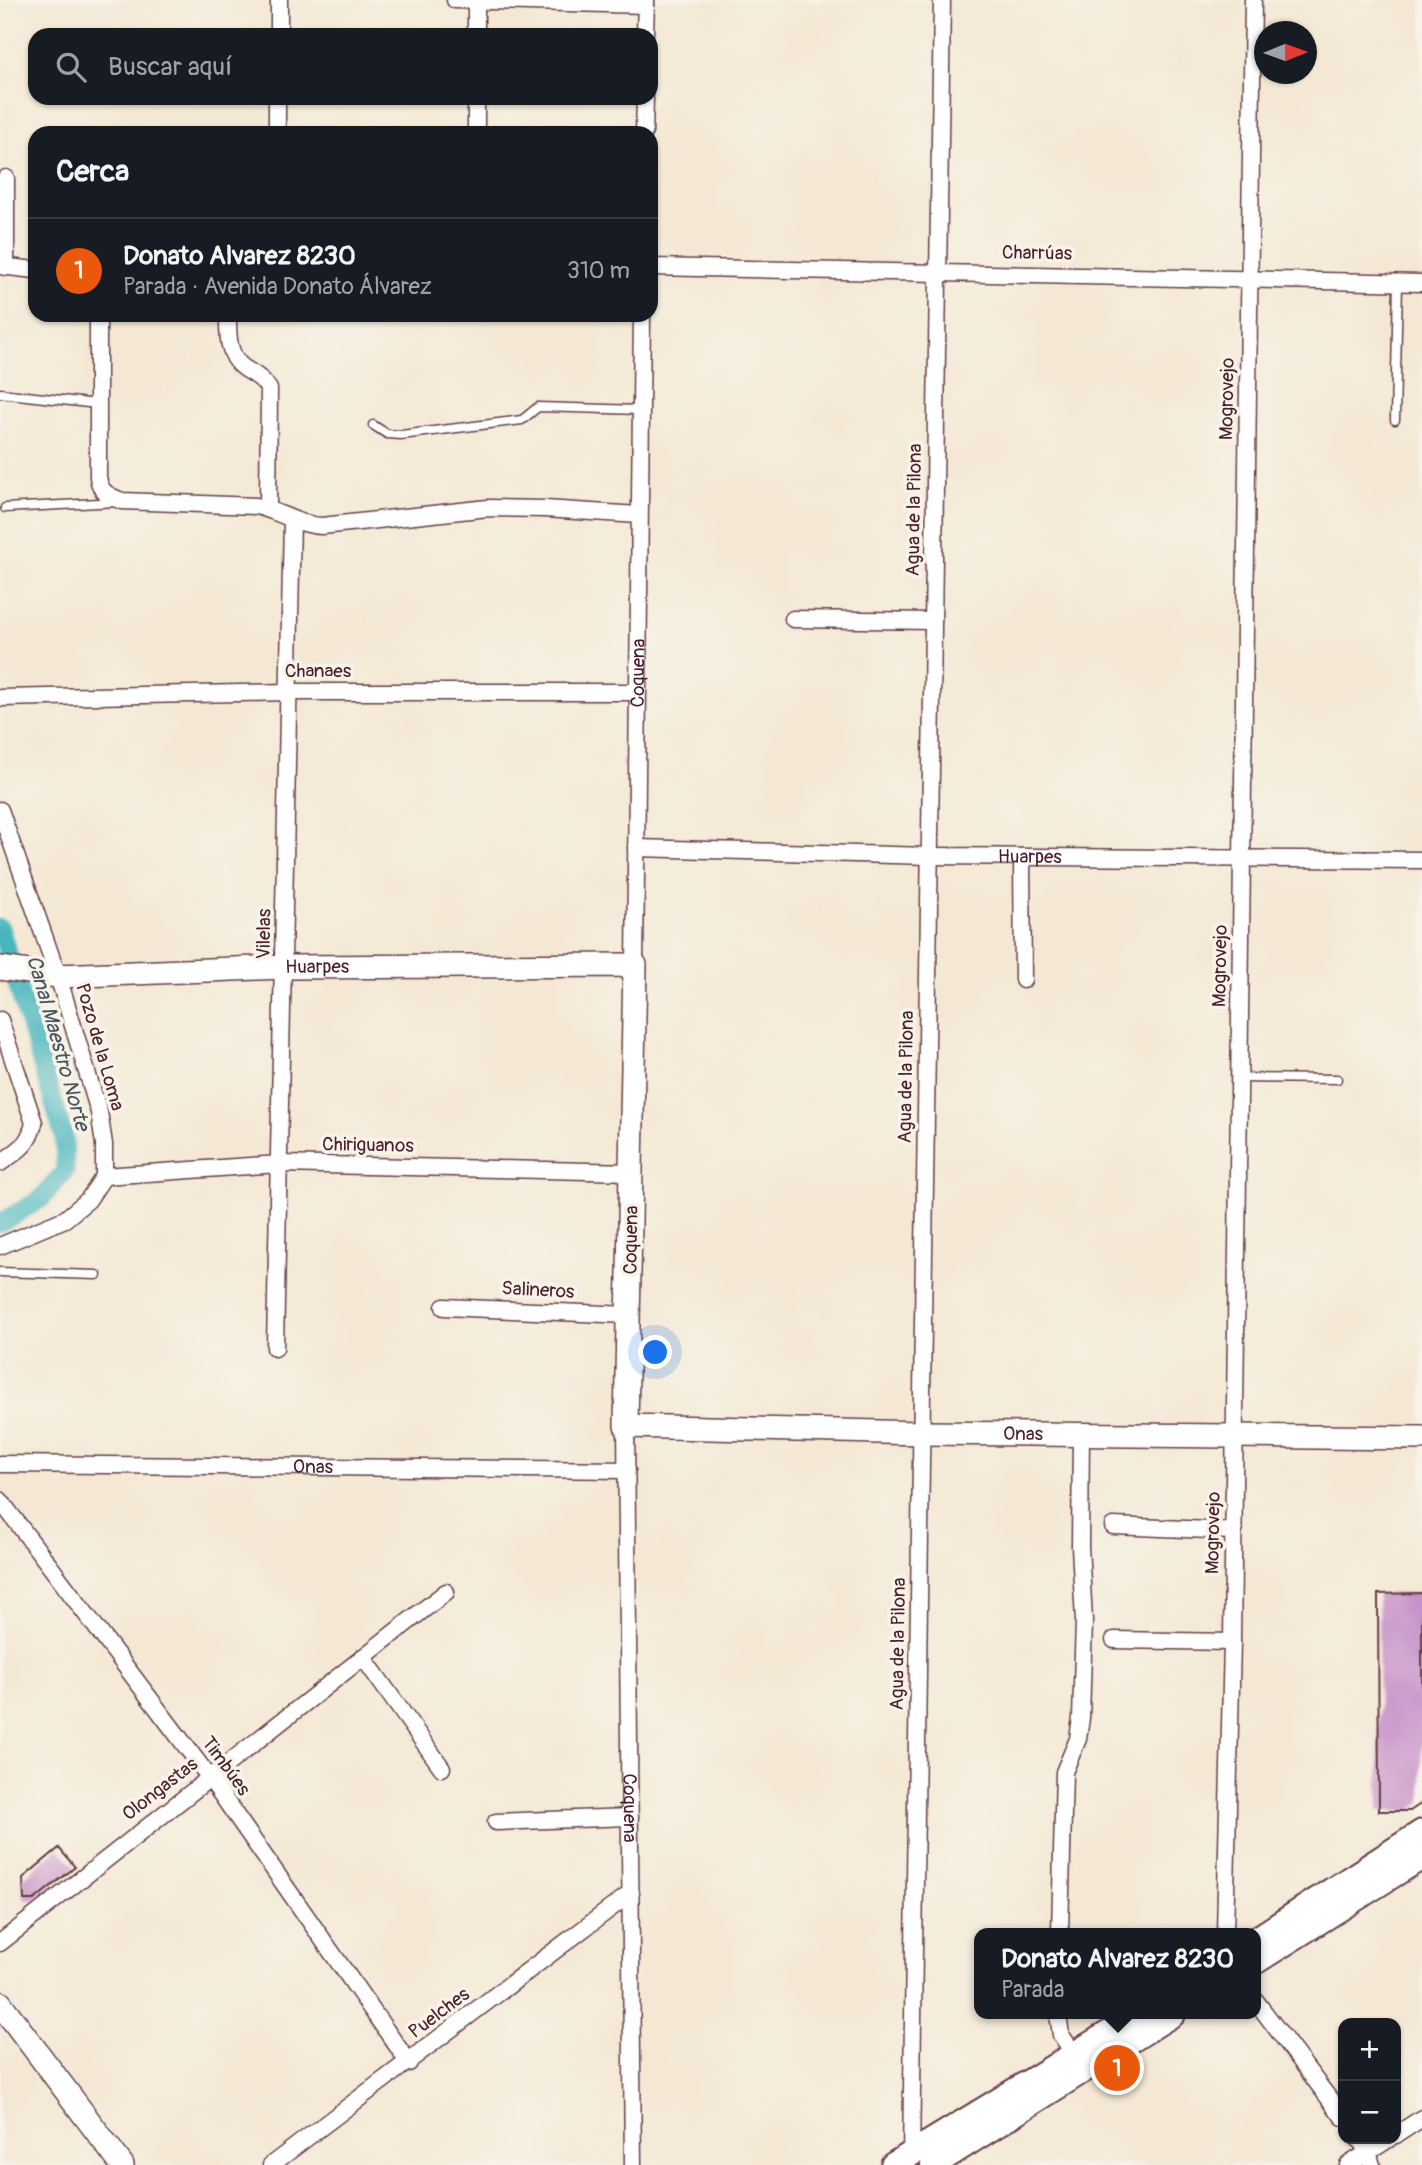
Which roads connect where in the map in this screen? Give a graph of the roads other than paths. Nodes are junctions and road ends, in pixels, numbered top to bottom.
1 (279, 0) edge
2 (455, 0) edge
3 (476, 0) edge
4 (942, 0) edge
5 (1253, 0) edge
6 (646, 3) edge
7 (279, 28) edge
8 (476, 28) edge
9 (645, 28) edge
10 (278, 105) edge
11 (476, 105) edge
12 (645, 105) edge
13 (277, 126) edge
14 (476, 126) edge
15 (644, 126) edge
16 (6, 178) dead end
17 (3, 266) edge
18 (658, 267) edge
19 (28, 269) edge
20 (938, 271) junction
21 (1250, 279) junction
22 (1398, 283) junction
23 (1422, 283) edge
24 (98, 322) edge
25 (228, 322) edge
26 (642, 322) edge
27 (0, 393) edge
28 (97, 404) junction
29 (641, 410) junction
30 (1395, 420) dead end
31 (373, 425) dead end
32 (122, 501) junction
33 (5, 508) dead end
34 (268, 508) junction
35 (639, 515) junction
36 (292, 520) junction
37 (793, 618) dead end
38 (933, 621) junction
39 (289, 692) junction
40 (637, 692) junction
41 (0, 698) edge
42 (0, 810) edge
43 (636, 848) junction
44 (930, 856) junction
45 (1022, 856) junction
46 (1242, 859) junction
47 (1422, 860) edge
48 (635, 965) junction
49 (284, 967) junction
50 (0, 968) edge
51 (58, 976) junction
52 (1023, 980) dead end
53 (0, 1020) edge
54 (1239, 1078) junction
55 (1337, 1079) dead end
56 (0, 1163) edge
57 (280, 1164) junction
58 (632, 1172) junction
59 (104, 1176) junction
60 (0, 1246) edge
61 (0, 1272) edge
62 (97, 1275) dead end
63 (444, 1307) dead end
64 (629, 1315) junction
65 (275, 1348) dead end
66 (626, 1426) junction
67 (922, 1433) junction
68 (1081, 1434) junction
69 (1235, 1436) junction
70 (1422, 1438) edge
71 (0, 1464) edge
72 (627, 1470) junction
73 (0, 1500) edge
74 (1113, 1526) dead end
75 (1234, 1531) junction
76 (446, 1592) dead end
77 (1114, 1640) dead end
78 (1232, 1642) junction
79 (362, 1657) junction
80 (442, 1768) dead end
81 (209, 1777) junction
82 (630, 1817) junction
83 (496, 1822) dead end
84 (1422, 1832) edge
85 (1422, 1857) edge
86 (631, 1893) junction
87 (1060, 1928) edge
88 (1225, 1928) edge
89 (1261, 1936) edge
90 (0, 1943) edge
91 (1261, 1958) edge
92 (0, 2003) edge
93 (1261, 2008) edge
94 (1059, 2019) edge
95 (1132, 2019) edge
96 (1165, 2019) edge
97 (1075, 2055) junction
98 (410, 2063) junction
99 (1338, 2111) edge
100 (1422, 2118) edge
101 (1401, 2132) edge
102 (1367, 2152) edge
103 (905, 2161) edge
104 (122, 2165) edge
105 (271, 2165) edge
106 (633, 2165) edge
107 (933, 2165) edge
108 (1348, 2165) edge

1 - 7 street
2 - 3 street
3 - 6 street
3 - 8 street
4 - 20 street, Agua de la Pilona
5 - 21 street, Mogrovejo
6 - 9 street
10 - 13 street
11 - 14 street
12 - 15 street
16 - 17 street
17 - 19 street
18 - 20 street, Charrúas
20 - 21 street, Charrúas
20 - 38 street, Agua de la Pilona
21 - 22 street, Charrúas
21 - 46 street, Mogrovejo
22 - 23 street, Charrúas
22 - 30 lane
24 - 28 street
25 - 34 street
26 - 29 street, Coquena
27 - 28 lane
28 - 32 street
29 - 31 lane
29 - 35 street, Coquena
32 - 33 lane
32 - 34 street
34 - 36 street
35 - 36 street
35 - 40 street, Coquena
36 - 39 street, Vilelas
37 - 38 street
38 - 44 street, Agua de la Pilona
39 - 40 street, Chanaes
39 - 41 street, Chanaes
39 - 49 street, Vilelas
40 - 43 street, Coquena
42 - 51 street, Pozo de la Loma
43 - 44 street, Huarpes
43 - 48 street, Coquena
44 - 45 street, Huarpes
44 - 67 street, Agua de la Pilona
45 - 46 street, Huarpes
45 - 52 street
46 - 47 street, Huarpes
46 - 54 street, Mogrovejo
48 - 49 main road, Huarpes
48 - 58 main road, Coquena
49 - 51 main road, Huarpes
49 - 57 street, Vilelas
50 - 51 main road, Huarpes
51 - 59 street, Pozo de la Loma
53 - 56 street
54 - 55 lane
54 - 69 street, Mogrovejo
57 - 58 street, Chiriguanos
57 - 59 street, Chiriguanos
57 - 65 street, Vilelas
58 - 64 main road, Coquena
59 - 60 street
61 - 62 lane
63 - 64 street, Salineros
64 - 66 main road, Coquena
66 - 67 main road, Onas
66 - 72 street, Coquena
67 - 68 main road, Onas
67 - 103 street, Agua de la Pilona
68 - 69 main road, Onas
68 - 87 street
69 - 70 main road, Onas
69 - 75 street, Mogrovejo
71 - 72 street, Onas
72 - 82 street, Coquena
73 - 81 street, Timbúes
74 - 75 street
75 - 78 street, Mogrovejo
76 - 79 street, Olongastas
77 - 78 street
78 - 88 street, Mogrovejo
79 - 80 street
79 - 81 street, Olongastas
81 - 90 street, Olongastas
81 - 98 street, Timbúes
82 - 83 street
82 - 86 street, Coquena
84 - 89 main road
85 - 91 main road
86 - 98 street, Puelches
86 - 106 street, Coquena
92 - 104 main road
93 - 99 street
94 - 97 street
95 - 97 main road
96 - 107 main road
97 - 103 main road
98 - 105 street, Puelches
100 - 101 street
102 - 108 street

